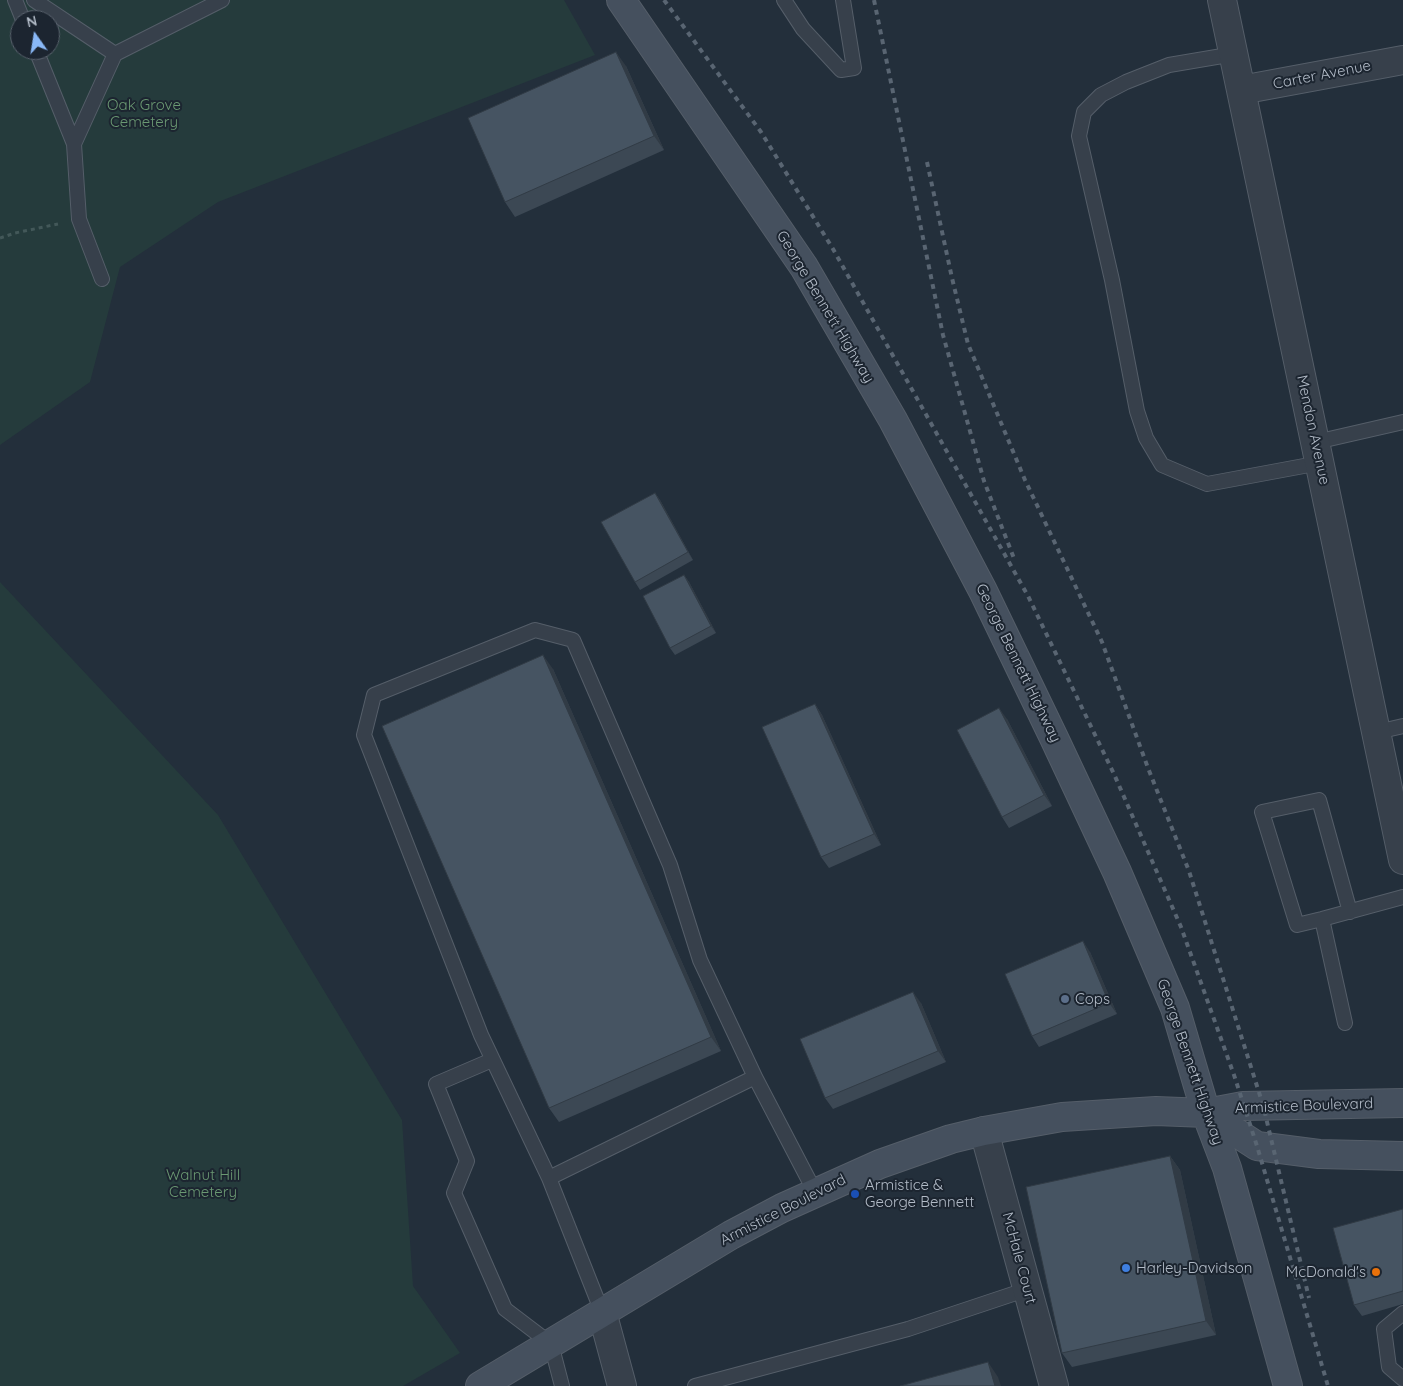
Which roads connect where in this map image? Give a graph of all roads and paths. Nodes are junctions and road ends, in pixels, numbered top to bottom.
1 (34, 0) edge
2 (222, 0) edge
3 (621, 0) edge
4 (784, 0) edge
5 (843, 0) edge
6 (1222, 0) edge
7 (115, 54) junction
8 (1234, 54) junction
9 (40, 60) edge
10 (1403, 60) edge
11 (1241, 90) junction
12 (74, 144) junction
13 (79, 220) junction
14 (0, 238) edge
15 (102, 279) dead end
16 (1403, 422) edge
17 (1318, 452) junction
18 (1390, 729) edge
19 (1403, 860) edge
20 (1403, 898) edge
21 (1350, 912) junction
22 (1322, 919) junction
23 (1345, 1023) dead end
24 (492, 1060) junction
25 (755, 1077) junction
26 (1403, 1104) edge
27 (1206, 1114) junction
28 (984, 1131) junction
29 (1403, 1156) edge
30 (549, 1178) junction
31 (815, 1192) junction
32 (1028, 1289) junction
33 (602, 1312) junction
34 (1403, 1313) edge
35 (551, 1344) junction
36 (1403, 1379) edge
37 (480, 1386) edge
38 (562, 1386) edge
39 (622, 1386) edge
40 (695, 1386) edge
41 (1054, 1386) edge
42 (1288, 1386) edge

1 - 7 lane
2 - 7 lane
3 - 27 main road, George Bennett Highway
4 - 5 lane
6 - 8 street, Mendon Avenue
7 - 12 lane
8 - 11 street, Mendon Avenue
8 - 17 lane
9 - 12 lane
10 - 11 street, Carter Avenue
11 - 17 street, Mendon Avenue
12 - 13 lane
13 - 14 path
13 - 15 lane
16 - 17 lane
17 - 18 street, Mendon Avenue
18 - 19 street, Mendon Avenue
20 - 21 lane
21 - 22 lane
21 - 22 lane
22 - 23 lane
24 - 25 lane
24 - 30 lane
24 - 35 lane
25 - 30 lane
25 - 31 lane
26 - 27 main road, Armistice Boulevard
27 - 28 main road, Armistice Boulevard
27 - 29 main road, Armistice Boulevard
27 - 42 main road, George Bennett Highway
28 - 31 main road, Armistice Boulevard
28 - 32 street, McHale Court
30 - 33 lane
31 - 33 main road, Armistice Boulevard
32 - 40 lane
32 - 41 street, McHale Court
33 - 35 main road, Armistice Boulevard
33 - 39 street
34 - 36 lane
35 - 37 main road, Armistice Boulevard
35 - 38 lane

